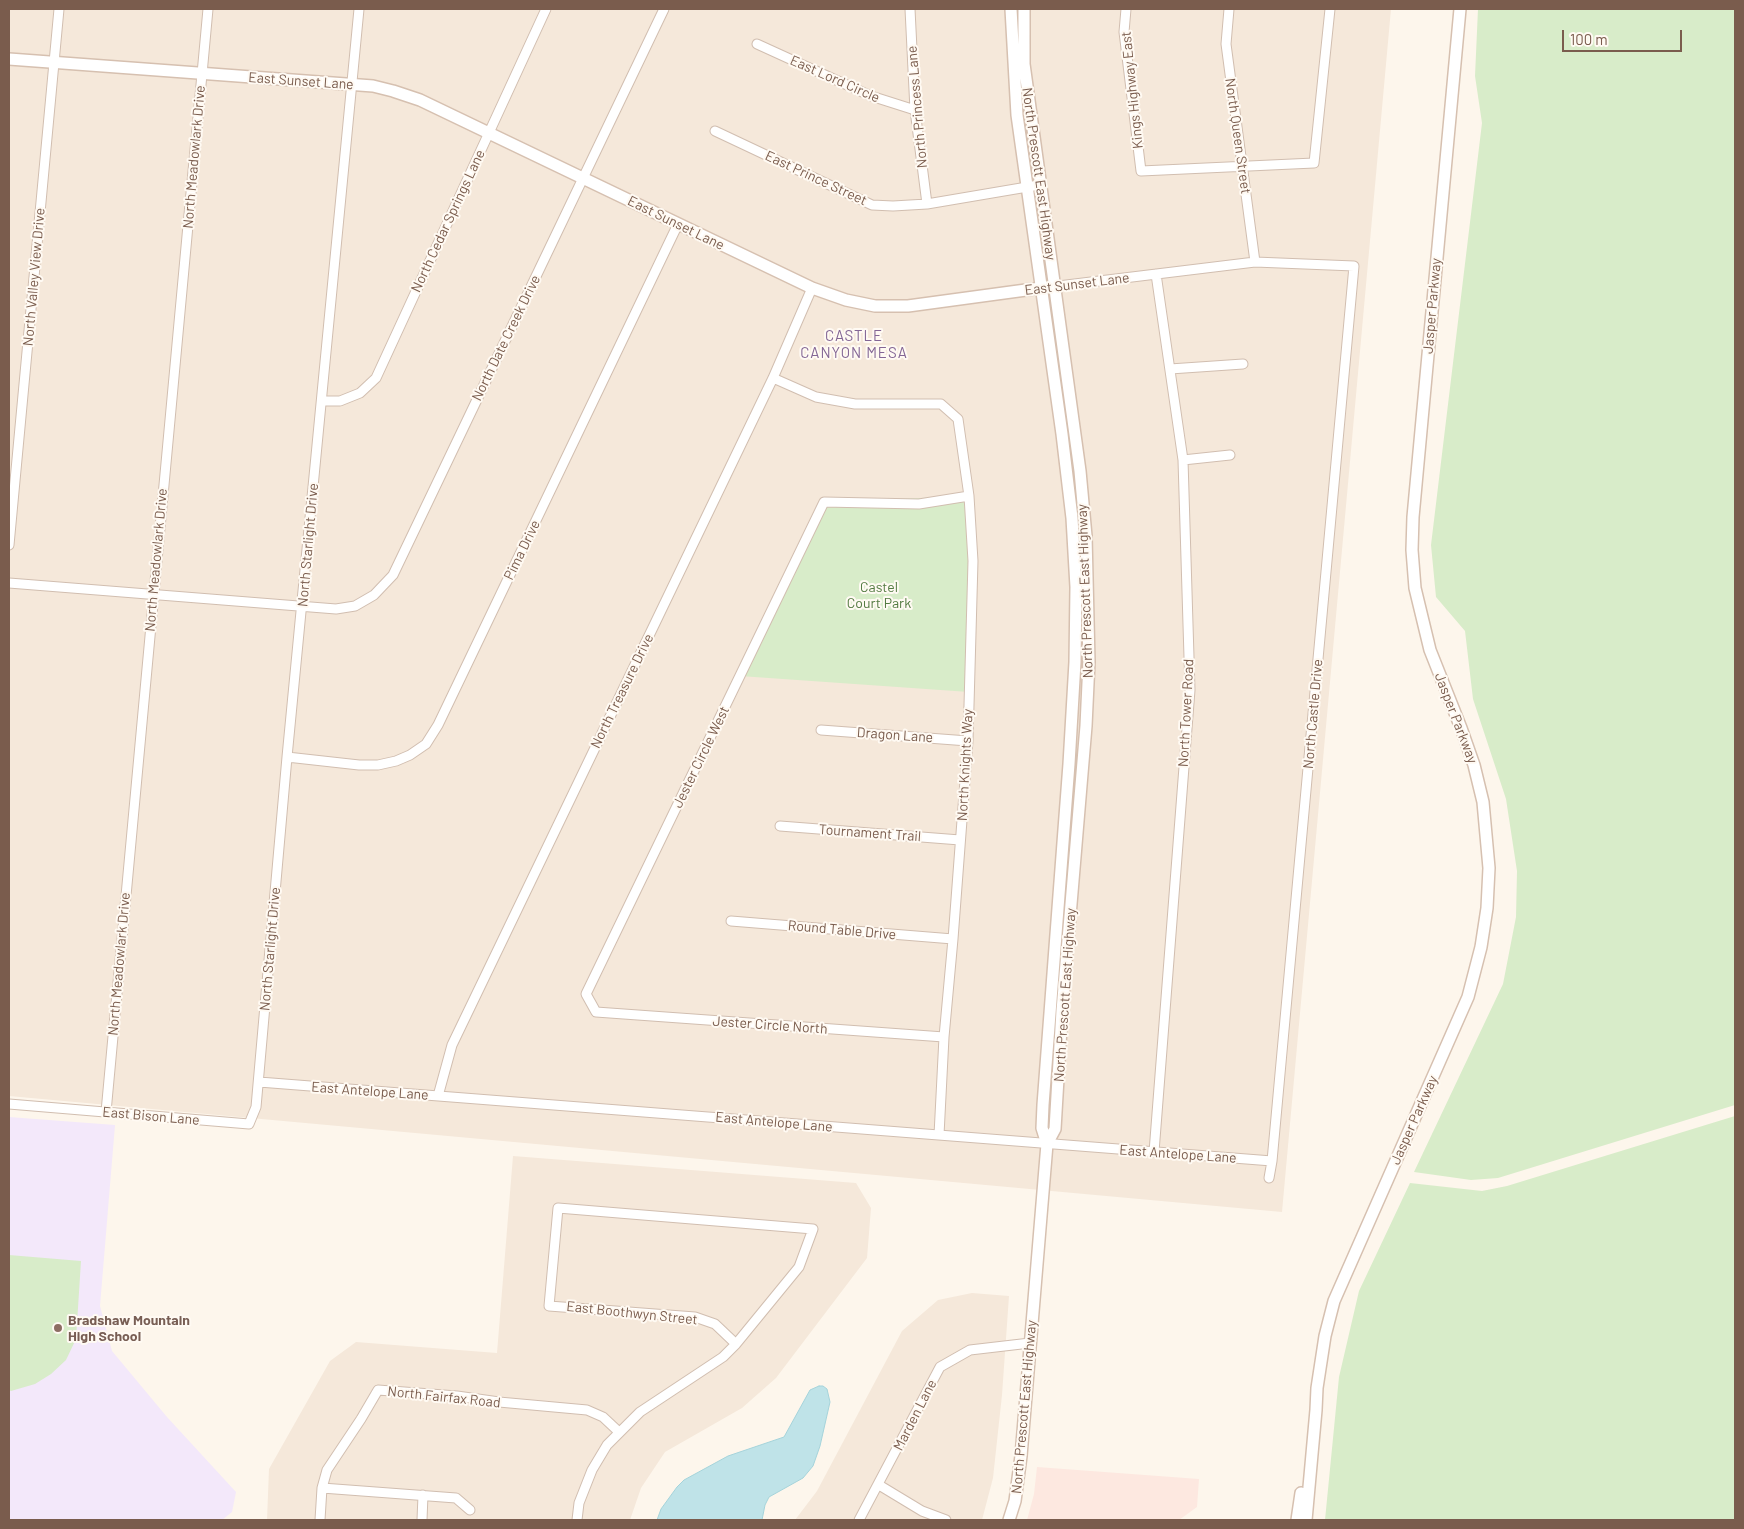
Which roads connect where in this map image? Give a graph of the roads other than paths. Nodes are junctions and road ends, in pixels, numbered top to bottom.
1 (59, 9) edge
2 (208, 9) edge
3 (359, 9) edge
4 (546, 9) edge
5 (664, 9) edge
6 (910, 9) edge
7 (1011, 9) edge
8 (1024, 9) edge
9 (1126, 9) edge
10 (1230, 9) edge
11 (1330, 9) edge
12 (1460, 9) edge
13 (756, 44) dead end
14 (9, 59) edge
15 (54, 63) junction
16 (202, 74) junction
17 (351, 85) junction
18 (915, 110) junction
19 (715, 132) dead end
20 (488, 133) junction
21 (1241, 165) junction
22 (583, 178) junction
23 (1034, 186) junction
24 (928, 204) junction
25 (678, 224) junction
26 (1255, 262) junction
27 (1354, 266) joint
28 (1156, 274) junction
29 (1049, 287) junction
30 (812, 288) junction
31 (1243, 364) dead end
32 (1170, 368) junction
33 (773, 378) junction
34 (322, 401) junction
35 (1230, 455) dead end
36 (1183, 460) junction
37 (969, 496) junction
38 (9, 545) edge
39 (9, 583) edge
40 (153, 594) junction
41 (1076, 594) junction
42 (1088, 594) junction
43 (303, 606) junction
44 (821, 730) dead end
45 (968, 740) junction
46 (287, 757) junction
47 (780, 826) dead end
48 (960, 840) junction
49 (1063, 849) junction
50 (1076, 851) junction
51 (731, 921) dead end
52 (953, 939) junction
53 (596, 1012) joint
54 (944, 1038) junction
55 (259, 1082) junction
56 (438, 1096) junction
57 (9, 1104) edge
58 (106, 1112) junction
59 (939, 1136) junction
60 (1047, 1144) junction
61 (1154, 1152) junction
62 (1272, 1161) junction
63 (1269, 1178) dead end
64 (1030, 1343) junction
65 (736, 1344) junction
66 (1316, 1400) junction
67 (619, 1432) junction
68 (879, 1485) junction
69 (322, 1488) junction
70 (423, 1495) junction
71 (470, 1510) dead end
72 (320, 1520) edge
73 (422, 1520) edge
74 (577, 1520) edge
75 (859, 1520) edge
76 (946, 1520) edge
77 (1009, 1520) edge
78 (1297, 1520) edge
79 (1306, 1520) edge

1 - 15 street, North Valley View Drive
2 - 16 street, North Meadowlark Drive
3 - 17 street, North Starlight Drive
4 - 20 street, North Cedar Springs Lane
5 - 22 street, North Date Creek Drive
6 - 18 street, North Princess Lane
7 - 23 street, North Prescott East Highway
8 - 23 street, North Prescott East Highway
9 - 21 street, Kings Highway East
10 - 21 street, North Queen Street
11 - 21 street
12 - 66 street, Jasper Parkway
13 - 18 street, East Lord Circle
14 - 15 street, East Sunset Lane
15 - 16 street, East Sunset Lane
15 - 38 street, North Valley View Drive
16 - 17 street, East Sunset Lane
16 - 40 street, North Meadowlark Drive
17 - 20 street, East Sunset Lane
17 - 34 street, North Starlight Drive
18 - 24 street, North Princess Lane
19 - 24 street, East Prince Street
20 - 22 street, East Sunset Lane
20 - 34 street, North Cedar Springs Lane
21 - 26 street, North Queen Street
22 - 25 street, East Sunset Lane
22 - 43 street, North Date Creek Drive
23 - 24 street, East Prince Street
23 - 29 street, North Prescott East Highway
25 - 30 street, East Sunset Lane
25 - 46 street, Pima Drive
26 - 27 street, East Sunset Lane
26 - 28 street, East Sunset Lane
27 - 62 street, North Castle Drive
28 - 29 street, East Sunset Lane
28 - 32 street, North Tower Road
29 - 30 street, East Sunset Lane
29 - 41 street, North Prescott East Highway
29 - 42 street, North Prescott East Highway
30 - 33 street, North Treasure Drive
31 - 32 street
32 - 36 street, North Tower Road
33 - 37 street, North Knights Way
33 - 56 street, North Treasure Drive
34 - 43 street, North Starlight Drive
35 - 36 street
36 - 61 street, North Tower Road
37 - 45 street, North Knights Way
37 - 53 street, Jester Circle West
39 - 40 street, North Date Creek Drive
40 - 43 street, North Date Creek Drive
40 - 58 street, North Meadowlark Drive
41 - 42 street
41 - 49 street, North Prescott East Highway
42 - 50 street, North Prescott East Highway
43 - 46 street, North Starlight Drive
44 - 45 street, Dragon Lane
45 - 48 street, North Knights Way
46 - 55 street, North Starlight Drive
47 - 48 street, Tournament Trail
48 - 52 street, North Knights Way
49 - 50 street
49 - 60 street, North Prescott East Highway
50 - 60 street, North Prescott East Highway
51 - 52 street, Round Table Drive
52 - 54 street, North Knights Way
53 - 54 street, Jester Circle North
54 - 59 street, North Knights Way
55 - 56 street, East Antelope Lane
55 - 58 street, East Bison Lane
56 - 59 street, East Antelope Lane
57 - 58 street, East Bison Lane
59 - 60 street, East Antelope Lane
60 - 61 street, East Antelope Lane
60 - 64 street, North Prescott East Highway
61 - 62 street, East Antelope Lane
62 - 63 street
64 - 68 street, Marden Lane
64 - 77 street, North Prescott East Highway
65 - 65 street, East Boothwyn Street
65 - 67 street
66 - 78 street, Jasper Parkway
66 - 79 street, Jasper Parkway
67 - 69 street, North Fairfax Road
67 - 74 street
68 - 75 street, Marden Lane
68 - 76 street
69 - 70 street
69 - 72 street, North Fairfax Road
70 - 71 street
70 - 73 street

